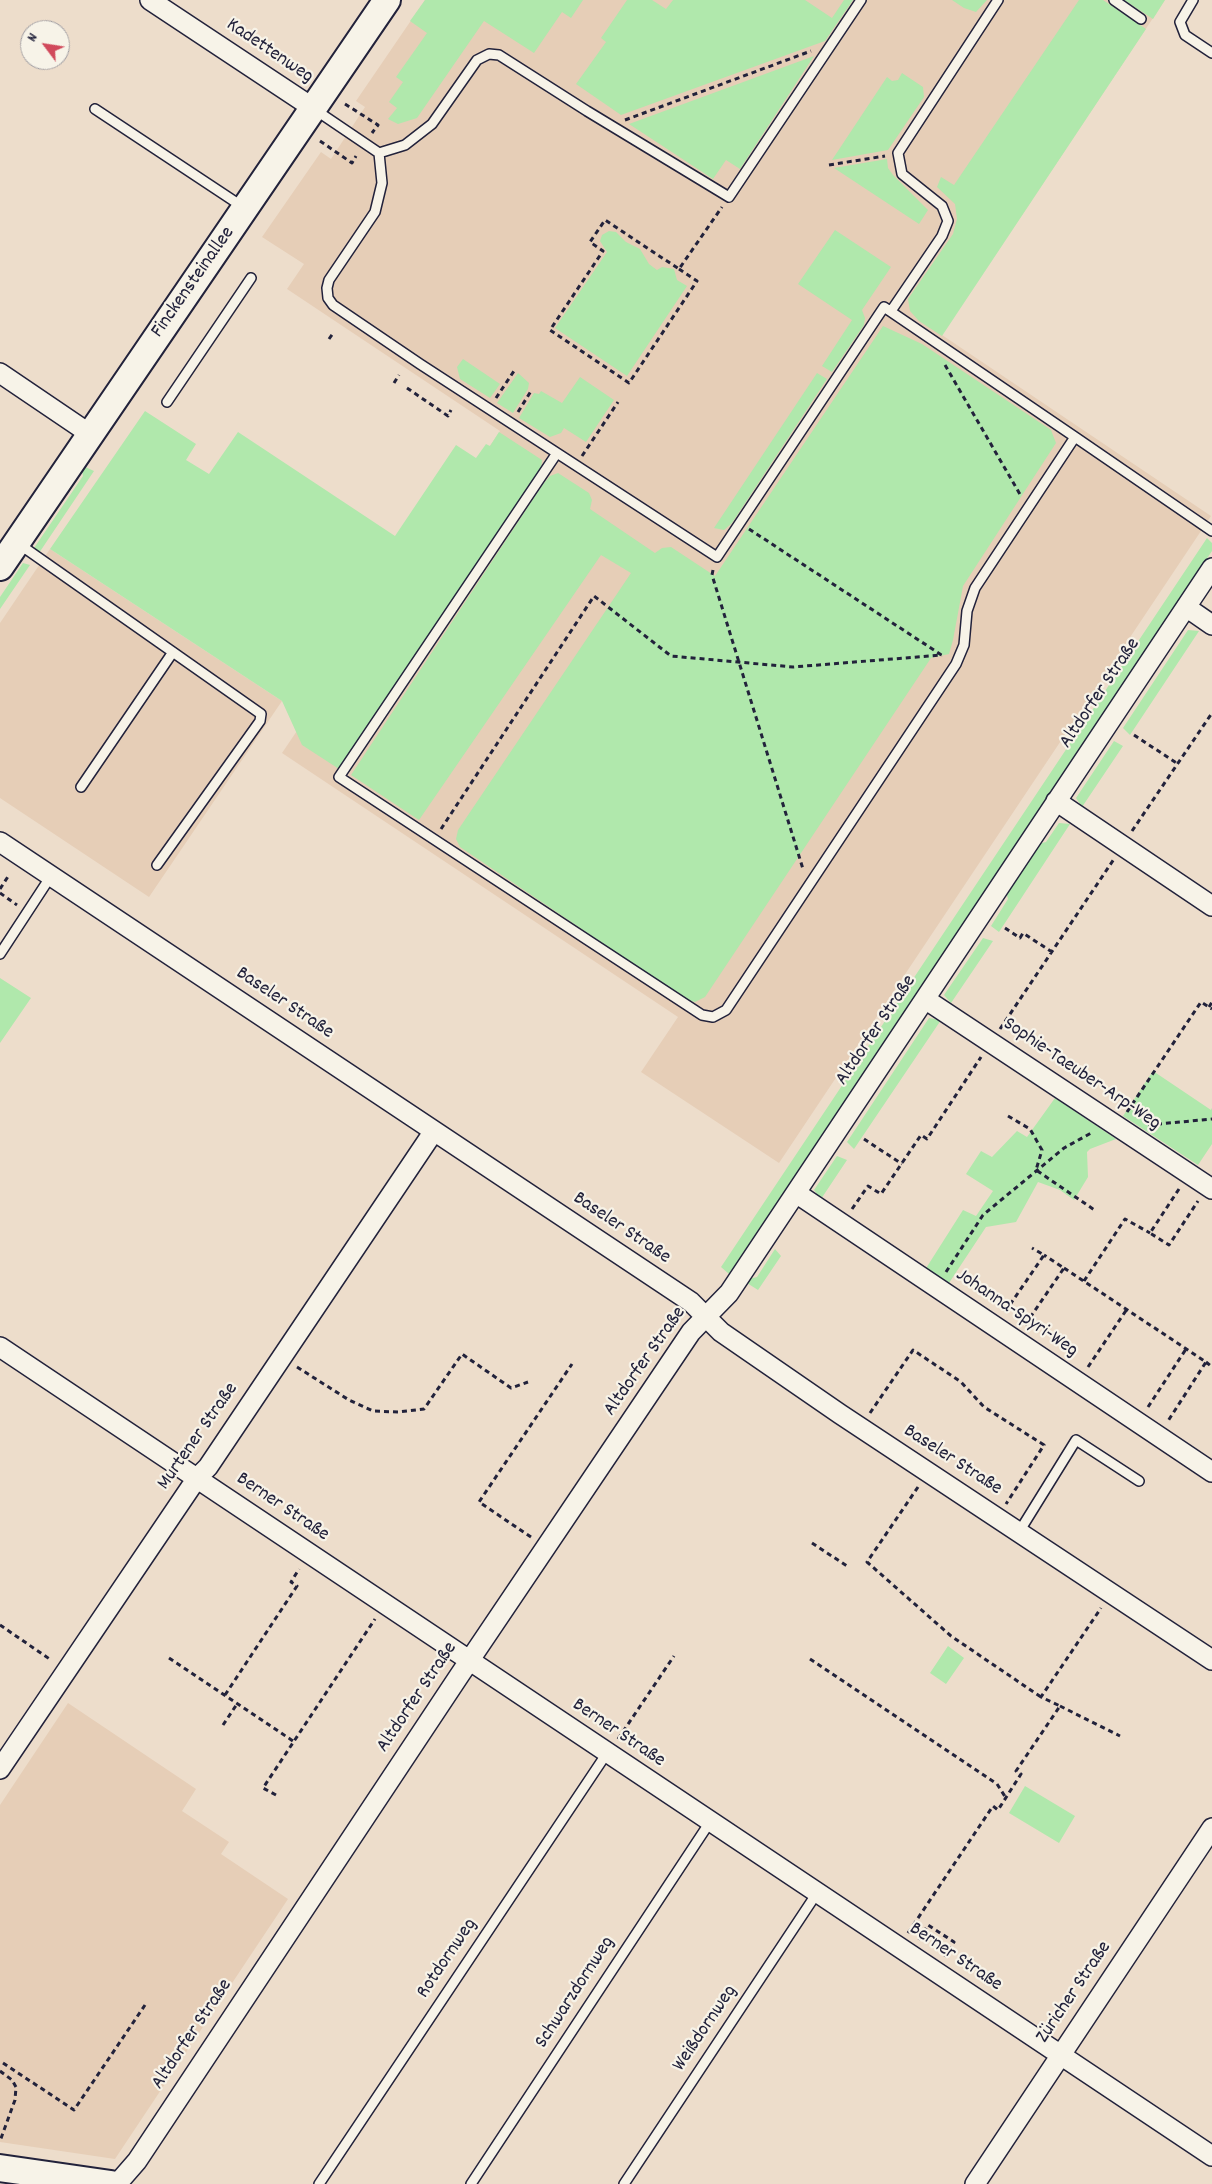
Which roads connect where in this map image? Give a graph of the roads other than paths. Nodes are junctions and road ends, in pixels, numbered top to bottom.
1 (150, 0) edge
2 (387, 0) edge
3 (861, 0) edge
4 (998, 0) edge
5 (1114, 0) edge
6 (1193, 0) edge
7 (1141, 19) dead end
8 (1212, 53) edge
9 (95, 108) dead end
10 (313, 108) junction
11 (379, 153) junction
12 (245, 208) junction
13 (251, 278) dead end
14 (891, 312) junction
15 (0, 374) edge
16 (167, 402) dead end
17 (90, 434) junction
18 (1074, 437) junction
19 (557, 454) junction
20 (1212, 530) edge
21 (16, 543) junction
22 (0, 567) edge
23 (1212, 568) edge
24 (1186, 607) junction
25 (1212, 625) edge
26 (172, 652) junction
27 (81, 787) dead end
28 (1056, 801) junction
29 (0, 842) edge
30 (157, 865) dead end
31 (52, 876) junction
32 (1212, 906) edge
33 (0, 954) edge
34 (925, 999) junction
35 (434, 1131) junction
36 (1210, 1188) edge
37 (796, 1193) junction
38 (705, 1316) junction
39 (0, 1347) edge
40 (1212, 1472) edge
41 (197, 1478) junction
42 (1139, 1480) dead end
43 (1019, 1532) junction
44 (1212, 1660) edge
45 (469, 1662) junction
46 (612, 1746) junction
47 (0, 1769) edge
48 (710, 1822) junction
49 (1212, 1828) edge
50 (817, 1893) junction
51 (1060, 2055) junction
52 (1212, 2156) edge
53 (0, 2168) edge
54 (111, 2184) edge
55 (117, 2184) edge
56 (319, 2184) edge
57 (472, 2184) edge
58 (624, 2184) edge
59 (975, 2184) edge

1 - 10 street, Kadettenweg
2 - 10 street, Finckensteinallee
3 - 11 lane
4 - 14 lane
5 - 7 lane
6 - 8 lane
9 - 12 lane
10 - 11 lane
10 - 12 street, Finckensteinallee
11 - 19 lane
12 - 17 street, Finckensteinallee
13 - 16 lane
14 - 18 lane
14 - 19 lane
15 - 17 street
17 - 21 street, Finckensteinallee
18 - 19 lane
18 - 20 lane
21 - 22 street, Finckensteinallee
21 - 26 lane
23 - 24 street, Altdorfer Straße
24 - 25 street
24 - 28 street, Altdorfer Straße
26 - 27 lane
26 - 30 lane
28 - 32 street
28 - 34 street, Altdorfer Straße
29 - 31 street, Baseler Straße
31 - 33 lane
31 - 35 street, Baseler Straße
34 - 36 street, Sophie-Taeuber-Arp-Weg
34 - 37 street, Altdorfer Straße
35 - 38 street, Baseler Straße
35 - 41 street, Murtener Straße
37 - 38 street, Altdorfer Straße
37 - 40 street, Johanna-Spyri-Weg
38 - 43 street, Baseler Straße
38 - 45 street, Altdorfer Straße
39 - 41 street, Berner Straße
41 - 45 street, Berner Straße
41 - 47 street, Murtener Straße
42 - 43 lane
43 - 44 street, Baseler Straße
45 - 46 street, Berner Straße
45 - 55 street, Altdorfer Straße
46 - 48 street, Berner Straße
46 - 56 lane, Rotdornweg
48 - 50 street, Berner Straße
48 - 57 lane, Schwarzdornweg
49 - 51 street, Züricher Straße
50 - 51 street, Berner Straße
50 - 58 lane, Weißdornweg
51 - 52 street, Berner Straße
51 - 59 street, Züricher Straße
53 - 54 street

